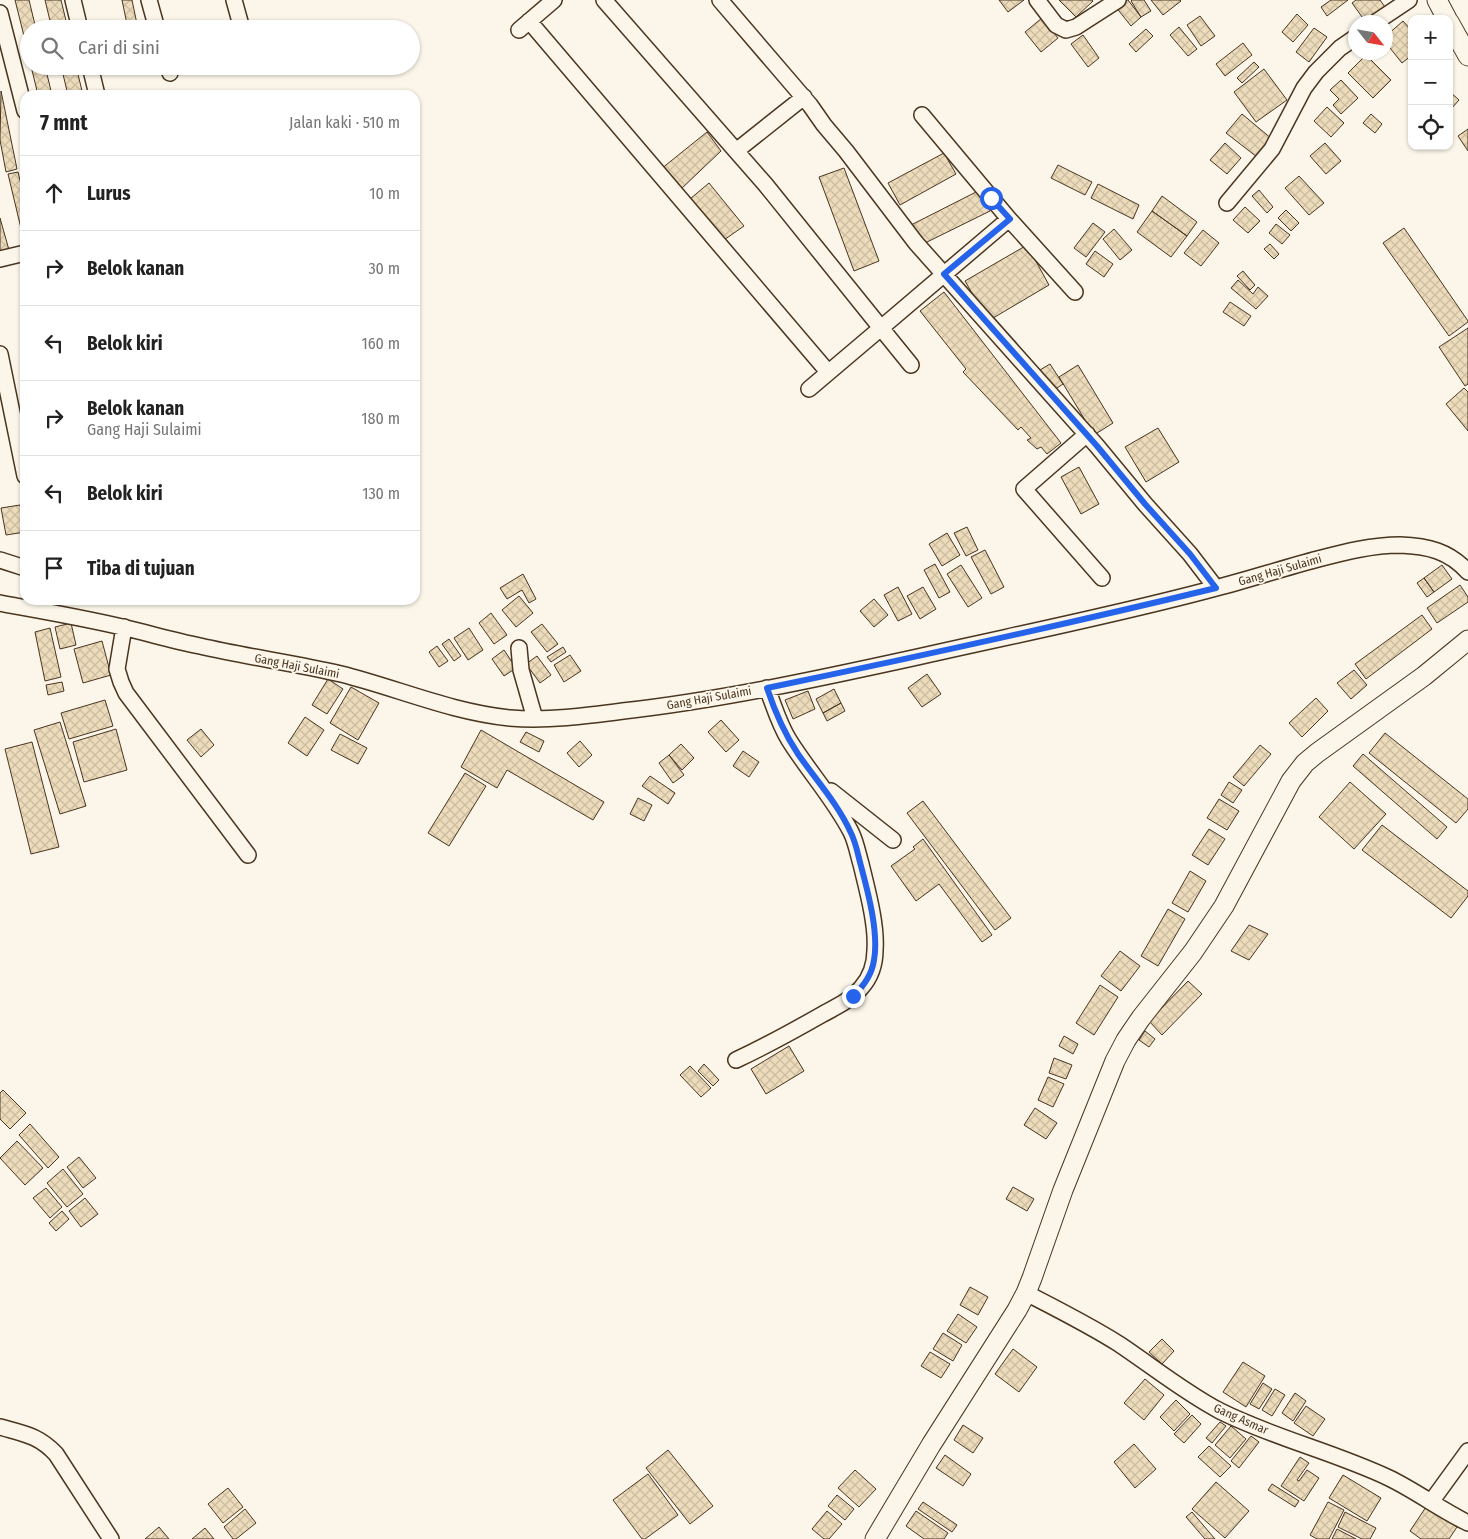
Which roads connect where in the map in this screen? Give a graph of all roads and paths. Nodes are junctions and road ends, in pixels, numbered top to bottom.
1 (73, 0) edge
2 (149, 0) edge
3 (234, 0) edge
4 (554, 0) edge
5 (604, 0) edge
6 (720, 0) edge
7 (1037, 0) edge
8 (1118, 0) edge
9 (1437, 0) edge
10 (1402, 2) edge
11 (0, 13) edge
12 (1385, 15) edge
13 (1445, 15) edge
14 (78, 20) edge
15 (155, 20) edge
16 (240, 20) edge
17 (1453, 29) edge
18 (1348, 43) edge
19 (1468, 56) edge
20 (92, 75) edge
21 (96, 90) edge
22 (20, 91) edge
23 (804, 97) junction
24 (922, 115) dead end
25 (736, 151) junction
26 (1227, 203) dead end
27 (1010, 219) junction
28 (20, 253) edge
29 (0, 259) edge
30 (944, 274) junction
31 (1074, 292) dead end
32 (881, 328) junction
33 (0, 354) edge
34 (911, 365) dead end
35 (828, 372) junction
36 (809, 389) dead end
37 (7, 429) edge
38 (1086, 434) junction
39 (20, 463) edge
40 (0, 560) edge
41 (20, 566) edge
42 (1468, 572) edge
43 (1102, 578) dead end
44 (1216, 588) junction
45 (0, 603) edge
46 (20, 604) edge
47 (34, 605) edge
48 (51, 606) edge
49 (124, 628) junction
50 (1468, 640) edge
51 (519, 648) dead end
52 (767, 688) junction
53 (535, 719) junction
54 (820, 782) junction
55 (893, 840) dead end
56 (248, 855) dead end
57 (736, 1060) dead end
58 (1026, 1293) junction
59 (0, 1427) edge
60 (1468, 1451) edge
61 (1431, 1502) junction
62 (1468, 1523) edge
63 (111, 1539) edge
64 (875, 1539) edge

1 - 14 street
2 - 15 street
3 - 16 street
4 - 35 street
5 - 25 street
6 - 23 street
7 - 8 street
9 - 13 street
10 - 12 street
11 - 22 street
17 - 19 street
18 - 26 street
20 - 21 street
23 - 25 street
23 - 30 street
24 - 27 street
25 - 32 street
27 - 30 street
27 - 31 street
28 - 29 street
30 - 32 street
30 - 38 street
32 - 34 street
32 - 35 street
33 - 37 street
35 - 36 street
37 - 39 street
38 - 43 street
38 - 44 street
40 - 41 street
42 - 44 street, Gang Haji Sulaimi
44 - 52 street, Gang Haji Sulaimi
45 - 46 street, Gang Haji Sulaimi
47 - 48 street, Gang Haji Sulaimi
48 - 49 street, Gang Haji Sulaimi
49 - 53 street, Gang Haji Sulaimi
49 - 56 street
50 - 58 street
51 - 53 street
52 - 53 street, Gang Haji Sulaimi
52 - 54 street
54 - 55 street
54 - 57 street
58 - 61 street, Gang Asmar
58 - 64 street
59 - 63 street
60 - 61 street
61 - 62 street, Gang Asmar

